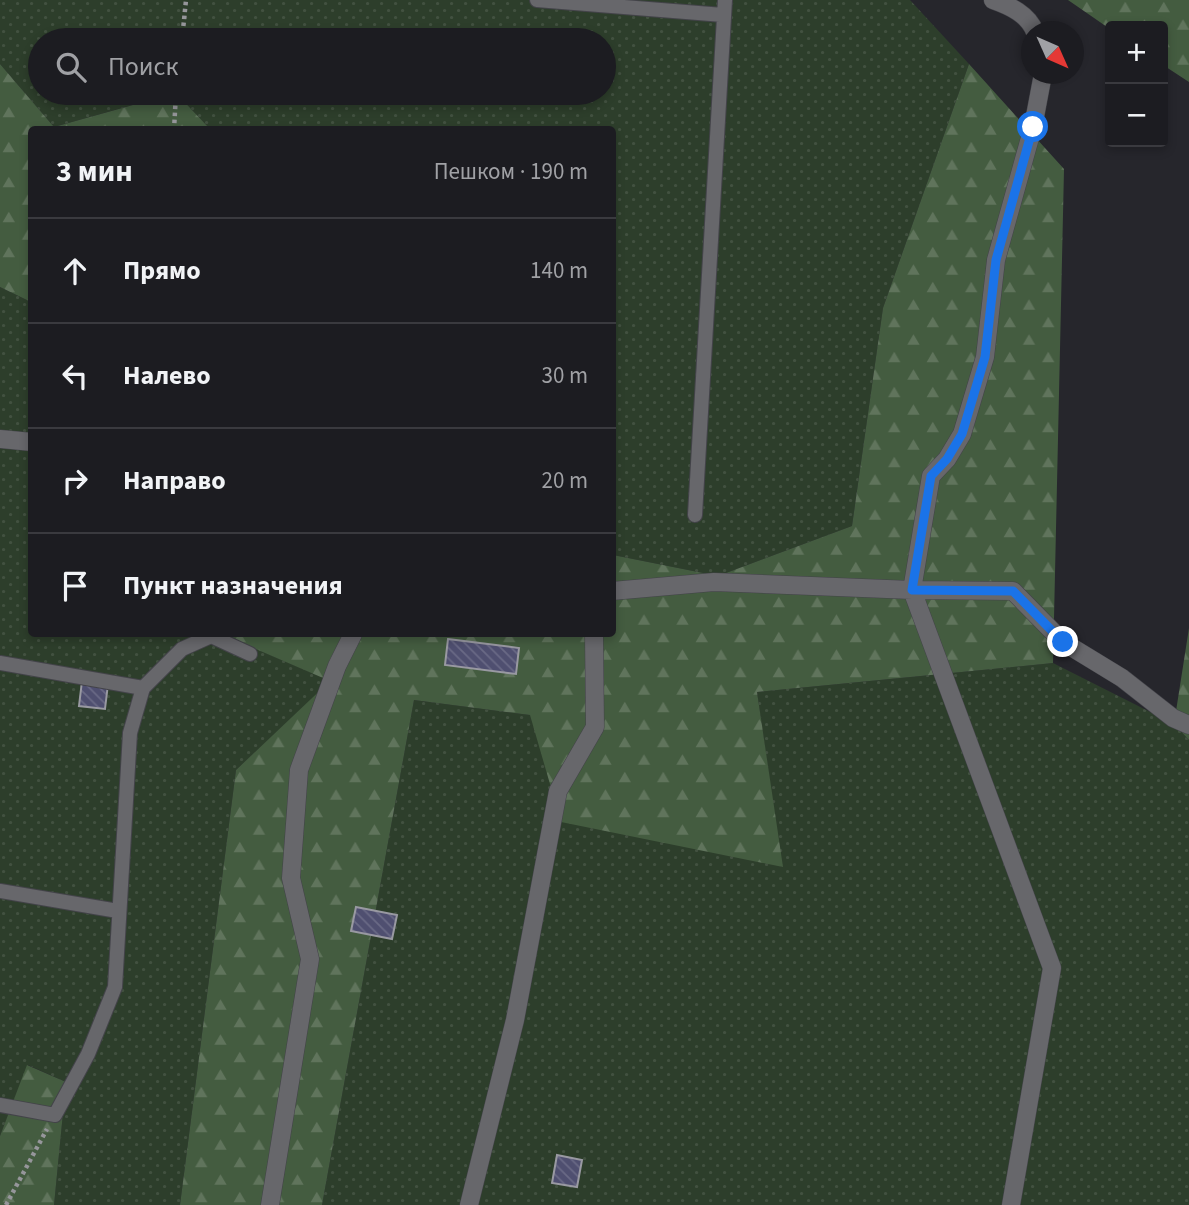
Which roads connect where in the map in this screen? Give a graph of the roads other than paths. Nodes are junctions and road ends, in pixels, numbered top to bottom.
1 (537, 0) edge
2 (725, 0) edge
3 (993, 0) edge
4 (723, 15) junction
5 (1030, 21) edge
6 (1041, 84) edge
7 (0, 439) edge
8 (28, 442) edge
9 (695, 515) dead end
10 (912, 590) junction
11 (616, 591) edge
12 (209, 637) edge
13 (213, 637) edge
14 (352, 637) edge
15 (594, 637) edge
16 (250, 654) dead end
17 (0, 663) edge
18 (143, 688) junction
19 (1189, 725) edge
20 (0, 891) edge
21 (118, 911) junction
22 (0, 1105) edge
23 (270, 1205) edge
24 (469, 1205) edge
25 (1011, 1205) edge

1 - 4 lane
2 - 4 lane
3 - 5 street
4 - 9 lane
6 - 10 street
7 - 8 street
10 - 11 street
10 - 19 street
10 - 25 street
12 - 18 lane
13 - 16 lane
14 - 23 street
15 - 24 street
17 - 18 lane
18 - 21 lane
20 - 21 lane
21 - 22 lane

